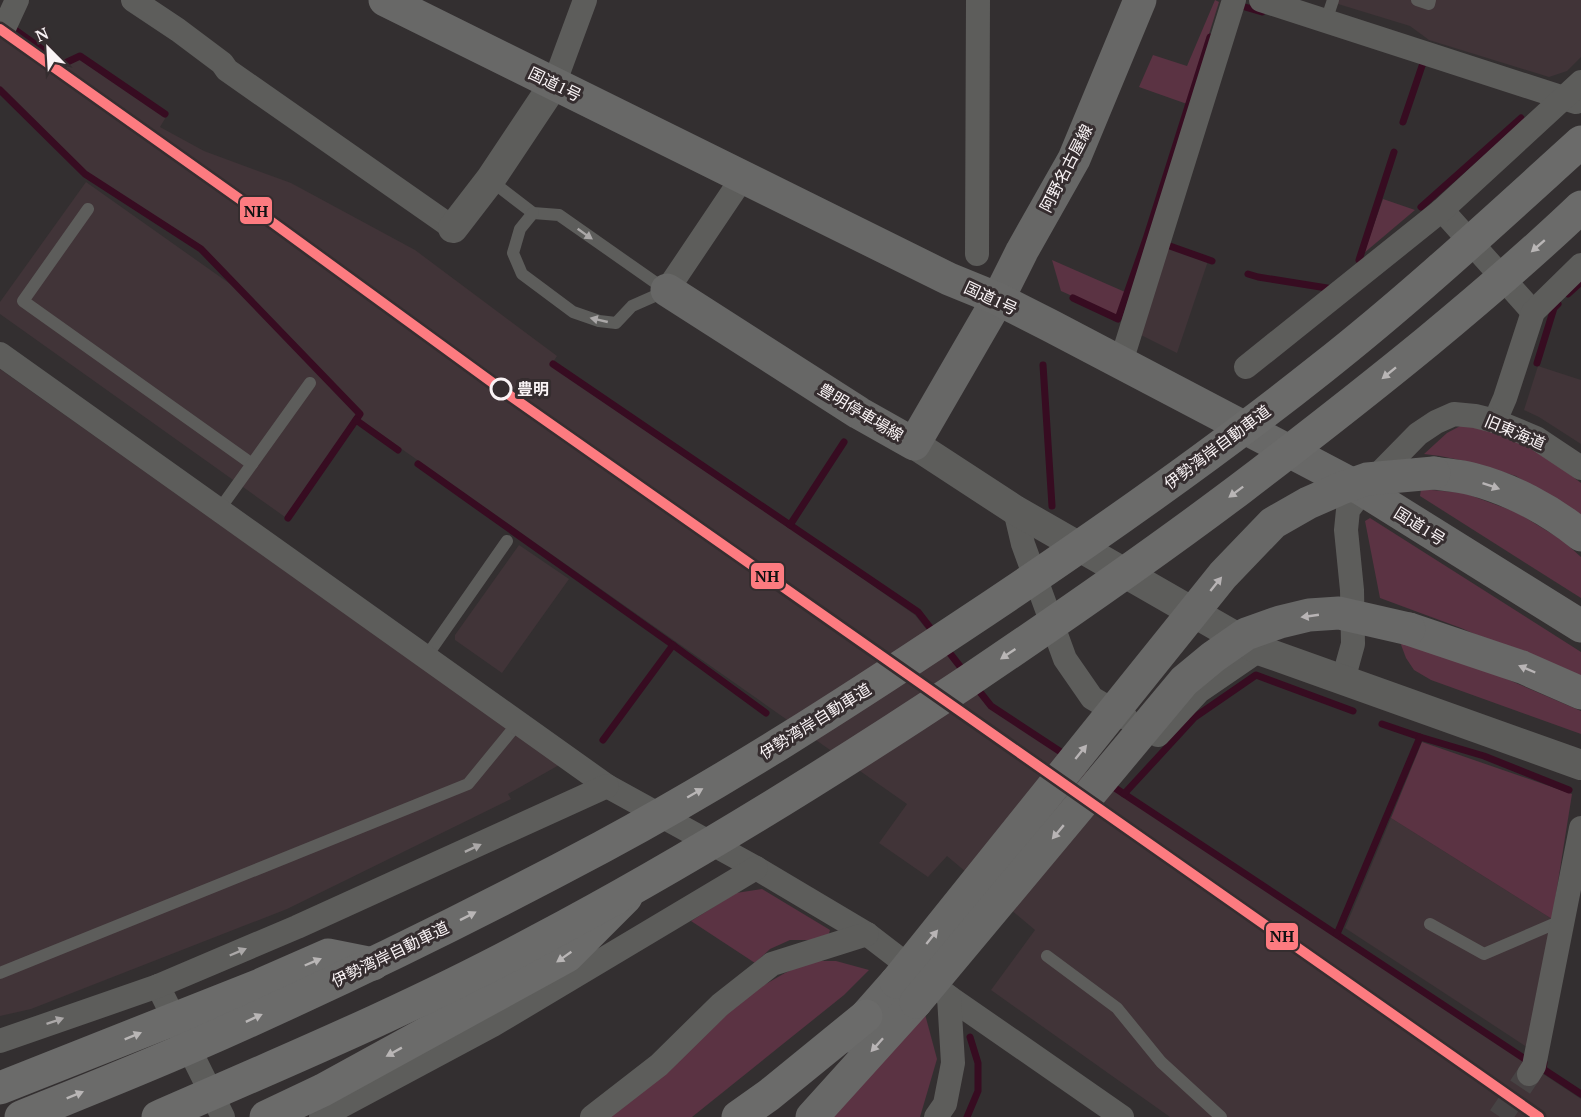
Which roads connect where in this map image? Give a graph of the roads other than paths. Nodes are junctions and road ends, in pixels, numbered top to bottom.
1 (17, 0) edge
2 (133, 0) edge
3 (385, 0) edge
4 (585, 0) edge
5 (978, 0) edge
6 (1140, 0) edge
7 (1234, 0) edge
8 (1261, 0) edge
9 (1417, 0) edge
10 (1430, 0) edge
11 (1330, 11) edge
12 (5, 26) dead end
13 (1581, 82) edge
14 (554, 84) junction
15 (1573, 101) edge
16 (1581, 142) edge
17 (743, 177) junction
18 (490, 180) junction
19 (1581, 207) edge
20 (88, 209) dead end
21 (1442, 210) junction
22 (532, 213) junction
23 (453, 228) joint
24 (977, 254) dead end
25 (1581, 265) edge
26 (667, 290) junction
27 (998, 299) junction
28 (1533, 312) junction
29 (0, 354) edge
30 (1121, 362) junction
31 (1246, 368) dead end
32 (310, 383) dead end
33 (1496, 421) junction
34 (914, 444) junction
35 (252, 464) junction
36 (1581, 468) edge
37 (1363, 490) junction
38 (219, 510) junction
39 (1015, 510) junction
40 (1581, 535) edge
41 (507, 541) dead end
42 (1581, 626) edge
43 (1259, 650) junction
44 (426, 657) junction
45 (1343, 680) junction
46 (1581, 693) edge
47 (518, 723) junction
48 (1581, 765) edge
49 (607, 786) junction
50 (1581, 828) edge
51 (756, 868) junction
52 (636, 887) junction
53 (1563, 920) junction
54 (1430, 924) dead end
55 (867, 934) junction
56 (1047, 956) dead end
57 (373, 964) junction
58 (0, 973) edge
59 (158, 986) junction
60 (906, 992) junction
61 (949, 997) junction
62 (866, 1017) junction
63 (0, 1041) edge
64 (1528, 1074) tunnel mouth
65 (0, 1088) edge
66 (21, 1117) edge
67 (158, 1117) edge
68 (223, 1117) edge
69 (266, 1117) edge
70 (321, 1117) edge
71 (592, 1117) edge
72 (738, 1117) edge
73 (760, 1117) edge
74 (812, 1117) edge
75 (936, 1117) edge
76 (1122, 1117) edge
77 (1221, 1117) edge

1 - 12 street
2 - 23 street
3 - 14 highway, 国道1号
4 - 14 street
5 - 24 street
6 - 27 main road, 阿野名古屋線
7 - 30 street
8 - 11 street
9 - 10 lane
11 - 15 street
13 - 15 street
14 - 17 highway, 国道1号
14 - 18 street
15 - 21 street
57 -> 16 highway, 伊勢湾岸自動車道, bridge
17 - 26 street
17 - 27 highway, 国道1号
18 - 22 lane
18 - 23 street
19 -> 52 highway, bridge
20 - 35 lane
21 - 28 street
21 - 31 street
22 -> 26 lane
26 -> 22 lane
25 - 28 street
26 - 34 main road, 豊明停車場線
27 - 30 highway, 国道1号
27 - 34 main road, 豊明停車場線
28 - 33 street
29 - 38 street
30 - 37 highway, 国道1号
32 - 35 lane
33 - 36 street, 旧東海道
33 - 37 street, 旧東海道
34 - 39 street
35 - 38 lane
37 - 42 highway, 国道1号
37 - 45 street, 旧東海道
38 - 44 street
39 - 43 street
39 - 43 street
60 -> 40 highway, bridge
41 - 44 lane
43 - 45 street
44 - 47 street
45 - 48 street
46 -> 60 highway, bridge
47 - 49 street
47 - 58 lane
49 - 51 street
59 -> 49 street
50 - 53 street
51 - 55 street
51 - 70 street
52 - 67 highway, bridge
52 -> 69 highway, bridge
53 - 54 lane
53 - 64 street
55 - 61 street
55 - 71 street
56 - 77 lane
65 -> 57 highway, bridge
66 -> 57 highway, 伊勢湾岸自動車道, bridge
63 -> 59 street
59 - 68 street
60 - 62 highway
60 -> 74 highway
61 - 75 street
61 - 76 street
62 - 72 highway
62 - 73 highway

